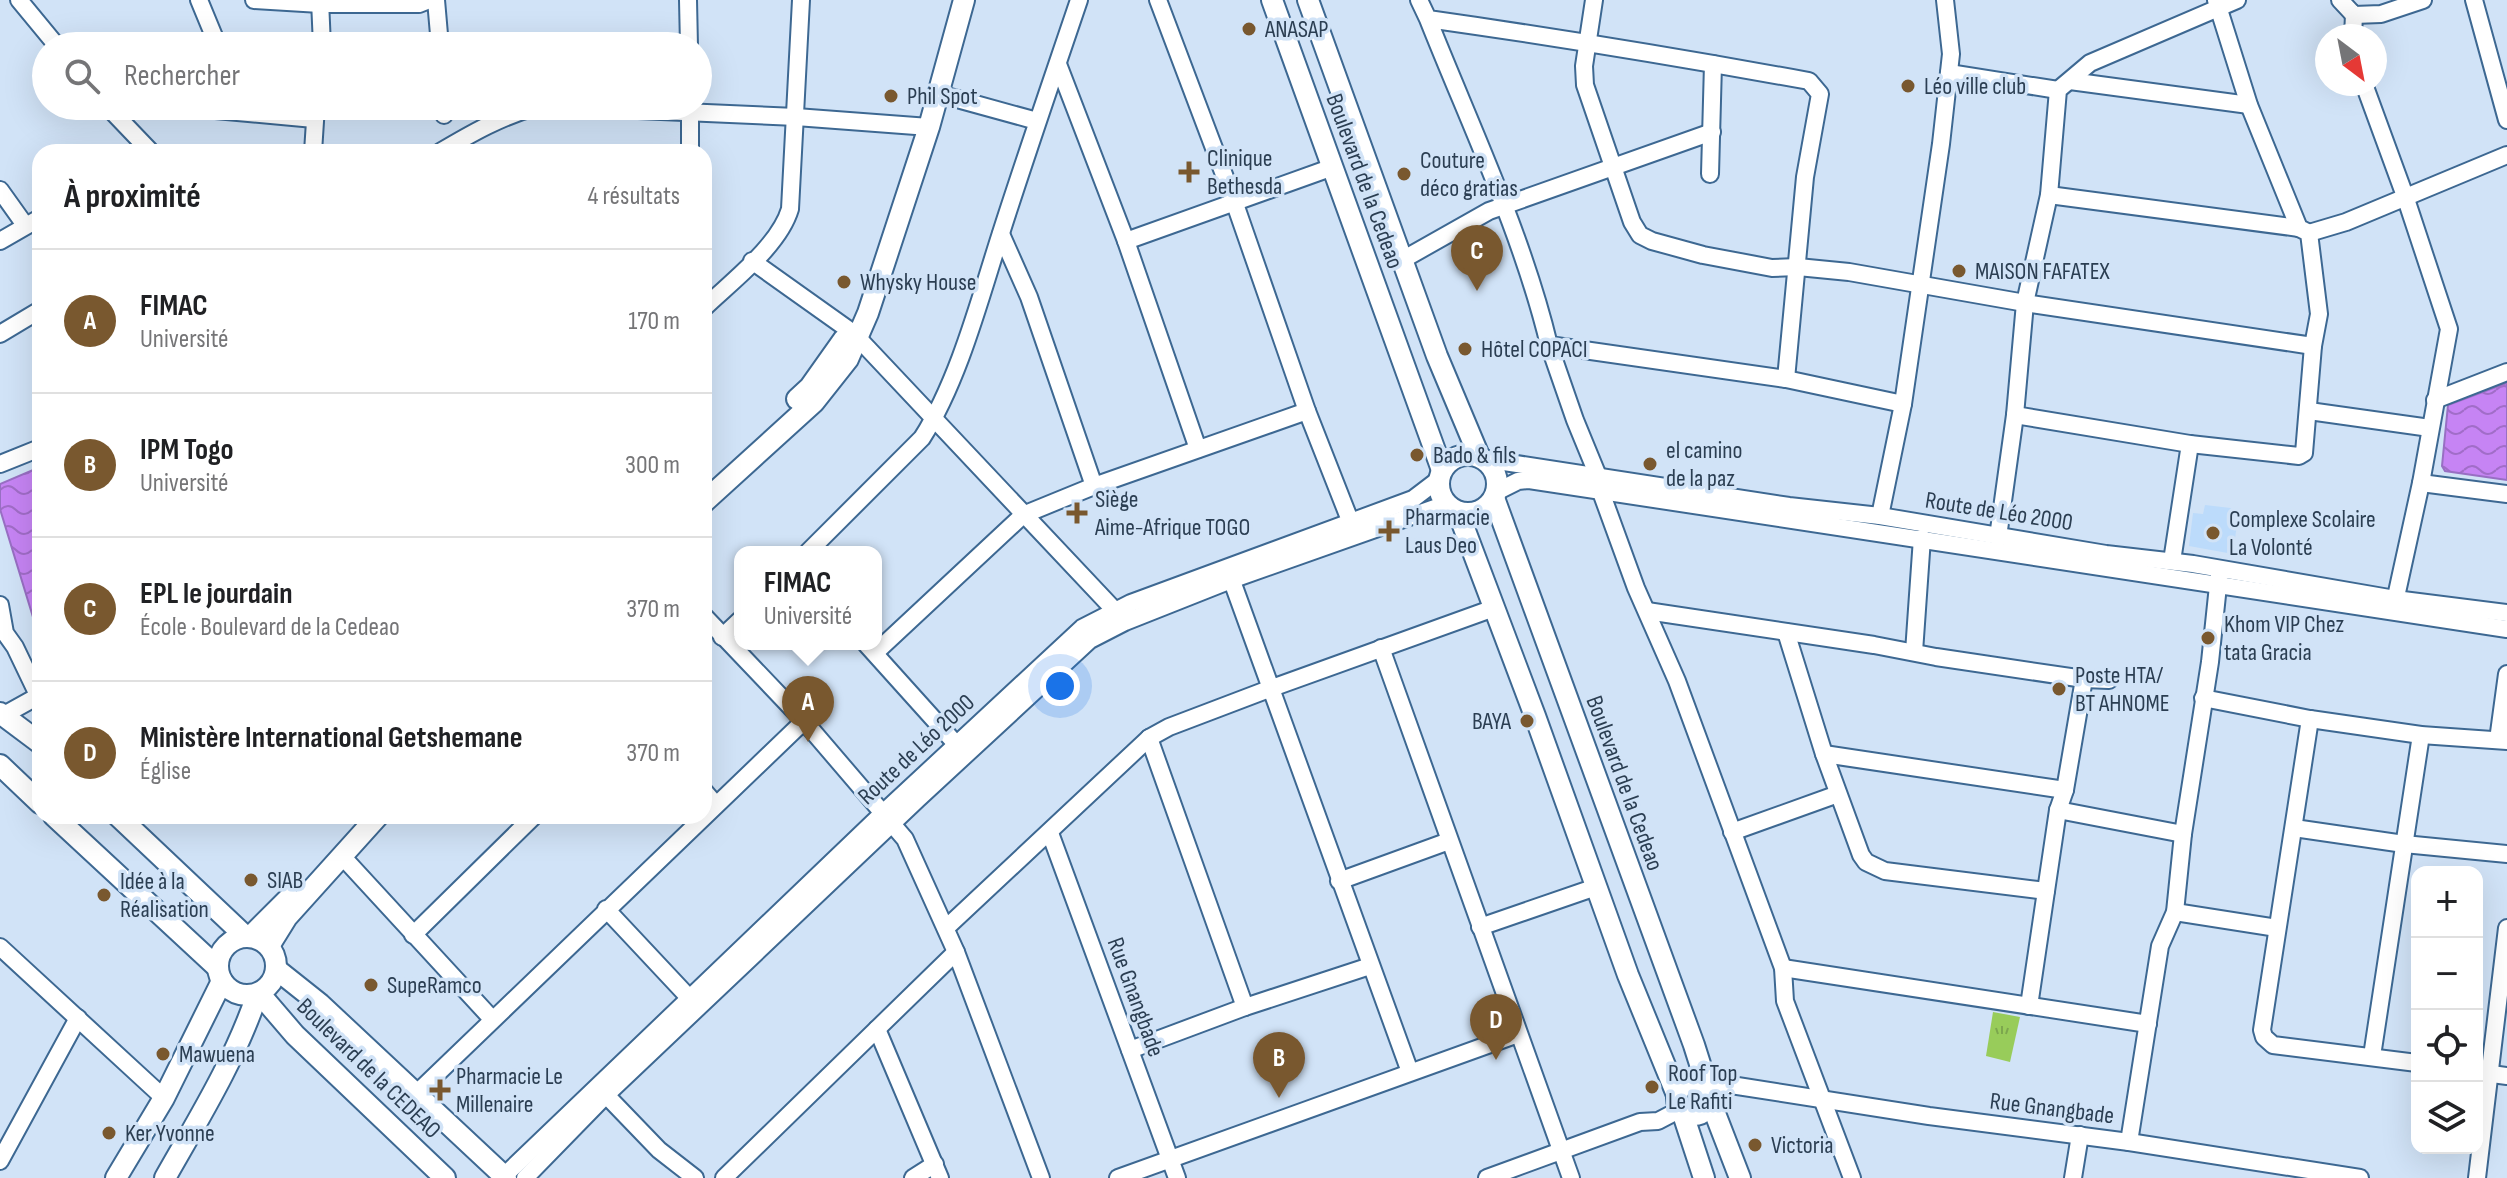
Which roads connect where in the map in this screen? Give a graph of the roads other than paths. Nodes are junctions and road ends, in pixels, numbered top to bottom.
1 (19, 0) edge
2 (199, 0) edge
3 (254, 0) edge
4 (429, 0) edge
5 (436, 0) edge
6 (688, 0) edge
7 (801, 0) edge
8 (951, 0) edge
9 (964, 0) edge
10 (1079, 0) edge
11 (1158, 0) edge
12 (1272, 0) edge
13 (1308, 0) edge
14 (1419, 0) edge
15 (1594, 0) edge
16 (1945, 0) edge
17 (2237, 0) edge
18 (2340, 0) edge
19 (2423, 0) edge
20 (2474, 0) edge
21 (320, 2) edge
22 (2217, 3) edge
23 (2354, 15) junction
24 (1428, 19) junction
25 (2354, 24) edge
26 (45, 32) edge
27 (212, 32) edge
28 (321, 32) edge
29 (439, 32) edge
30 (689, 32) edge
31 (1588, 42) junction
32 (1058, 64) junction
33 (1713, 64) junction
34 (1949, 73) junction
35 (2064, 85) junction
36 (939, 94) junction
37 (2368, 96) edge
38 (2503, 100) edge
39 (2249, 105) junction
40 (712, 111) edge
41 (796, 117) junction
42 (120, 120) edge
43 (315, 120) edge
44 (498, 120) edge
45 (690, 120) edge
46 (2507, 120) edge
47 (1037, 121) junction
48 (922, 127) junction
49 (1712, 132) junction
50 (143, 144) edge
51 (313, 144) edge
52 (454, 144) edge
53 (690, 144) edge
54 (2507, 155) edge
55 (1333, 167) junction
56 (1613, 169) junction
57 (1710, 174) dead end
58 (0, 190) edge
59 (2049, 195) junction
60 (2405, 196) junction
61 (1234, 201) junction
62 (1503, 206) junction
63 (32, 221) edge
64 (32, 223) edge
65 (2304, 231) junction
66 (1001, 234) junction
67 (0, 241) edge
68 (1126, 241) junction
69 (1404, 259) junction
70 (752, 261) junction
71 (1798, 267) junction
72 (1919, 286) junction
73 (712, 300) edge
74 (2025, 303) junction
75 (32, 315) edge
76 (0, 334) edge
77 (854, 334) junction
78 (1549, 345) junction
79 (2313, 346) junction
80 (2507, 372) edge
81 (1786, 379) junction
82 (2435, 400) junction
83 (1903, 404) junction
84 (1307, 411) junction
85 (2309, 411) junction
86 (2015, 415) junction
87 (935, 418) junction
88 (2430, 428) junction
89 (2190, 444) junction
90 (1198, 449) junction
91 (32, 451) edge
92 (1481, 458) junction
93 (0, 464) edge
94 (1440, 475) junction
95 (712, 479) edge
96 (2421, 483) junction
97 (1600, 484) junction
98 (1094, 486) junction
99 (2507, 494) edge
100 (712, 495) edge
101 (1495, 495) junction
102 (1452, 508) junction
103 (1023, 515) junction
104 (1880, 516) junction
105 (1351, 523) junction
106 (1998, 537) junction
107 (1922, 538) junction
108 (814, 546) edge
109 (2172, 561) junction
110 (1229, 574) junction
111 (2219, 576) junction
112 (0, 605) edge
113 (2394, 606) junction
114 (1494, 608) junction
115 (1647, 611) junction
116 (2507, 613) edge
117 (1120, 616) junction
118 (712, 625) edge
119 (734, 626) edge
120 (2507, 629) edge
121 (1786, 632) junction
122 (722, 637) junction
123 (882, 638) edge
124 (1381, 648) junction
125 (734, 649) edge
126 (735, 650) edge
127 (872, 650) edge
128 (1914, 652) junction
129 (2507, 674) edge
130 (2084, 679) junction
131 (2109, 680) dead end
132 (32, 681) edge
133 (1269, 689) junction
134 (2203, 698) junction
135 (32, 699) edge
136 (2, 714) edge
137 (2310, 719) junction
138 (804, 721) junction
139 (2421, 735) junction
140 (32, 737) edge
141 (1149, 738) junction
142 (2502, 740) edge
143 (956, 744) junction
144 (1824, 754) junction
145 (0, 765) edge
146 (2065, 790) junction
147 (1838, 794) junction
148 (32, 795) edge
149 (712, 800) edge
150 (716, 805) junction
151 (712, 809) edge
152 (2058, 810) junction
153 (888, 817) junction
154 (62, 824) edge
155 (127, 824) edge
156 (358, 824) edge
157 (370, 824) edge
158 (526, 824) edge
159 (696, 824) edge
160 (2294, 828) junction
161 (1732, 832) junction
162 (1050, 833) junction
163 (2183, 834) junction
164 (1449, 841) junction
165 (2404, 844) junction
166 (2507, 854) edge
167 (341, 855) junction
168 (1339, 881) junction
169 (1596, 887) junction
170 (2046, 891) junction
171 (606, 909) junction
172 (2175, 912) junction
173 (1480, 927) junction
174 (946, 928) junction
175 (2277, 928) junction
176 (2507, 928) edge
177 (413, 935) junction
178 (255, 939) junction
179 (0, 947) edge
180 (956, 952) junction
181 (1370, 966) junction
182 (1783, 968) junction
183 (276, 969) junction
184 (2504, 972) edge
185 (220, 974) junction
186 (258, 994) junction
187 (694, 1003) junction
188 (2029, 1006) junction
189 (1245, 1007) junction
190 (78, 1018) junction
191 (492, 1019) junction
192 (2148, 1024) junction
193 (877, 1029) junction
194 (1518, 1034) junction
195 (1130, 1050) junction
196 (2372, 1056) junction
197 (2411, 1062) edge
198 (1410, 1072) junction
199 (2483, 1073) edge
200 (2507, 1076) edge
201 (2482, 1082) edge
202 (417, 1093) junction
203 (1709, 1094) junction
204 (606, 1095) junction
205 (164, 1098) junction
206 (1824, 1101) junction
207 (1679, 1103) junction
208 (2080, 1135) junction
209 (2129, 1142) junction
210 (1560, 1151) junction
211 (1168, 1160) junction
212 (0, 1161) edge
213 (938, 1171) edge
214 (500, 1175) edge
215 (116, 1178) edge
216 (165, 1178) edge
217 (445, 1178) edge
218 (525, 1178) edge
219 (695, 1178) edge
220 (724, 1178) edge
221 (913, 1178) edge
222 (1041, 1178) edge
223 (1118, 1178) edge
224 (1177, 1178) edge
225 (1487, 1178) edge
226 (1571, 1178) edge
227 (1704, 1178) edge
228 (1740, 1178) edge
229 (1852, 1178) edge
230 (2073, 1178) edge
231 (2360, 1178) edge
232 (2477, 1178) edge

1 - 26 street
2 - 27 street
3 - 21 street
4 - 21 street
5 - 29 street
6 - 30 street
7 - 41 street
8 - 48 main road
9 - 36 main road
10 - 32 street
11 - 61 street
12 - 55 main road, Boulevard de la Cedeao
13 - 69 main road, Boulevard de la Cedeao
14 - 24 street
15 - 31 street
16 - 34 street
17 - 22 street
18 - 23 street
19 - 23 street
20 - 38 street
21 - 28 street
22 - 35 street
22 - 39 street
23 - 25 street
24 - 31 street
24 - 62 street
31 - 33 street
31 - 56 street
32 - 47 street
32 - 68 street
33 - 49 street
33 - 71 street
34 - 35 street
34 - 72 street
35 - 39 street
35 - 59 street
36 - 47 street
36 - 48 main road
37 - 60 street
38 - 46 street
39 - 65 street
40 - 41 street
41 - 48 street
41 - 70 street
42 - 50 street
43 - 51 street
44 - 52 street
45 - 53 street
47 - 66 street
48 - 77 main road
49 - 56 street
49 - 57 street
54 - 60 street
55 - 61 street
55 - 94 main road, Boulevard de la Cedeao
56 - 62 street
56 - 71 street
58 - 63 street
59 - 65 street
59 - 74 street
60 - 65 street
60 - 82 street
61 - 68 street
61 - 84 street
62 - 69 street
62 - 78 street
64 - 67 street
65 - 79 street
66 - 87 street
66 - 98 street
68 - 90 street
69 - 92 main road, Boulevard de la Cedeao
70 - 73 street
70 - 77 street
71 - 72 street
71 - 81 street
72 - 74 street
72 - 83 street
74 - 79 street
74 - 86 street
75 - 76 street
77 - 87 street
77 - 95 main road
77 - 100 main road
78 - 81 street
78 - 97 street
79 - 85 street
80 - 82 street
81 - 83 street
82 - 88 street
83 - 104 street
84 - 90 street
84 - 105 street
85 - 88 street
85 - 89 street
86 - 89 street
86 - 106 street
87 - 103 street
87 - 108 street
88 - 96 street
89 - 109 street
90 - 98 street
91 - 93 street
92 - 94 main road
92 - 97 street, Route de Léo 2000
92 - 101 main road
94 - 102 main road
94 - 105 street, Route de Léo 2000
96 - 99 street
96 - 113 street
97 - 101 street, Route de Léo 2000
97 - 104 street, Route de Léo 2000
97 - 107 street, Route de Léo 2000
97 - 115 street
98 - 103 street
101 - 102 main road
101 - 203 main road, Boulevard de la Cedeao
102 - 110 street, Route de Léo 2000
102 - 114 main road
103 - 117 street
103 - 123 street
104 - 106 street, Route de Léo 2000
105 - 110 street, Route de Léo 2000
106 - 109 street, Route de Léo 2000
107 - 111 street, Route de Léo 2000
107 - 128 street
109 - 111 street, Route de Léo 2000
110 - 117 street, Route de Léo 2000
110 - 133 street
111 - 113 street, Route de Léo 2000
111 - 134 street
112 - 132 street
113 - 116 street, Route de Léo 2000
113 - 120 street, Route de Léo 2000
114 - 124 street
114 - 169 main road
115 - 121 street
115 - 161 street
117 - 143 street, Route de Léo 2000
117 - 153 street, Route de Léo 2000
118 - 122 street
119 - 122 street
121 - 128 street
121 - 144 street
122 - 125 street
124 - 133 street
124 - 164 street
126 - 138 street
127 - 143 street
128 - 130 street
129 - 142 street
130 - 131 street
130 - 146 street
133 - 141 street
133 - 168 street
134 - 137 street
134 - 163 street
135 - 136 street
136 - 140 main road
137 - 139 street
137 - 160 street
138 - 150 street
138 - 153 street
139 - 142 street
139 - 165 street
141 - 162 street
141 - 189 street
143 - 153 street, Route de Léo 2000
144 - 146 street
144 - 147 street
145 - 148 main road
146 - 152 street
147 - 161 street
147 - 170 street
149 - 150 street
150 - 151 street
152 - 163 street
152 - 170 street
153 - 174 street
153 - 187 street, Route de Léo 2000
154 - 185 main road
155 - 178 main road
156 - 178 main road
157 - 167 main road
158 - 177 street
159 - 171 street
160 - 165 street
160 - 175 street
161 - 182 street
162 - 174 street
162 - 195 street, Rue Gnangbade
163 - 172 street
164 - 168 street
164 - 173 street
165 - 166 street
165 - 196 street
167 - 177 street
167 - 178 main road
168 - 181 street
169 - 173 street
169 - 207 main road
170 - 188 street
171 - 187 street
171 - 191 street
172 - 175 street
172 - 192 street
173 - 194 street
174 - 180 street
175 - 196 street
176 - 184 street
177 - 191 street
178 - 183 main road
178 - 185 main road
179 - 190 street
180 - 193 street
180 - 222 street
181 - 189 street
181 - 198 street
182 - 188 street
182 - 206 street
183 - 186 main road
183 - 202 main road
184 - 199 street
185 - 186 main road
185 - 205 main road
186 - 216 main road
186 - 217 main road, Boulevard de la CEDEAO
187 - 204 street, Route de Léo 2000
187 - 214 street, Route de Léo 2000
188 - 192 street
189 - 195 street
190 - 205 street
190 - 212 street
191 - 202 street
192 - 209 street
193 - 213 street
193 - 220 street
194 - 198 street
194 - 210 street
195 - 211 street, Rue Gnangbade
196 - 197 street
198 - 211 street
199 - 200 street
201 - 232 street
202 - 214 main road
203 - 206 street, Rue Gnangbade
203 - 207 main road
203 - 207 main road
203 - 228 main road, Boulevard de la Cedeao
204 - 218 street, Route de Léo 2000
204 - 219 street
205 - 215 main road
206 - 208 street, Rue Gnangbade
206 - 229 street
207 - 210 street
207 - 227 main road
208 - 209 street, Rue Gnangbade
208 - 230 street
209 - 231 street, Rue Gnangbade
210 - 225 street
210 - 226 street
211 - 223 street
211 - 224 street, Rue Gnangbade
213 - 221 street

